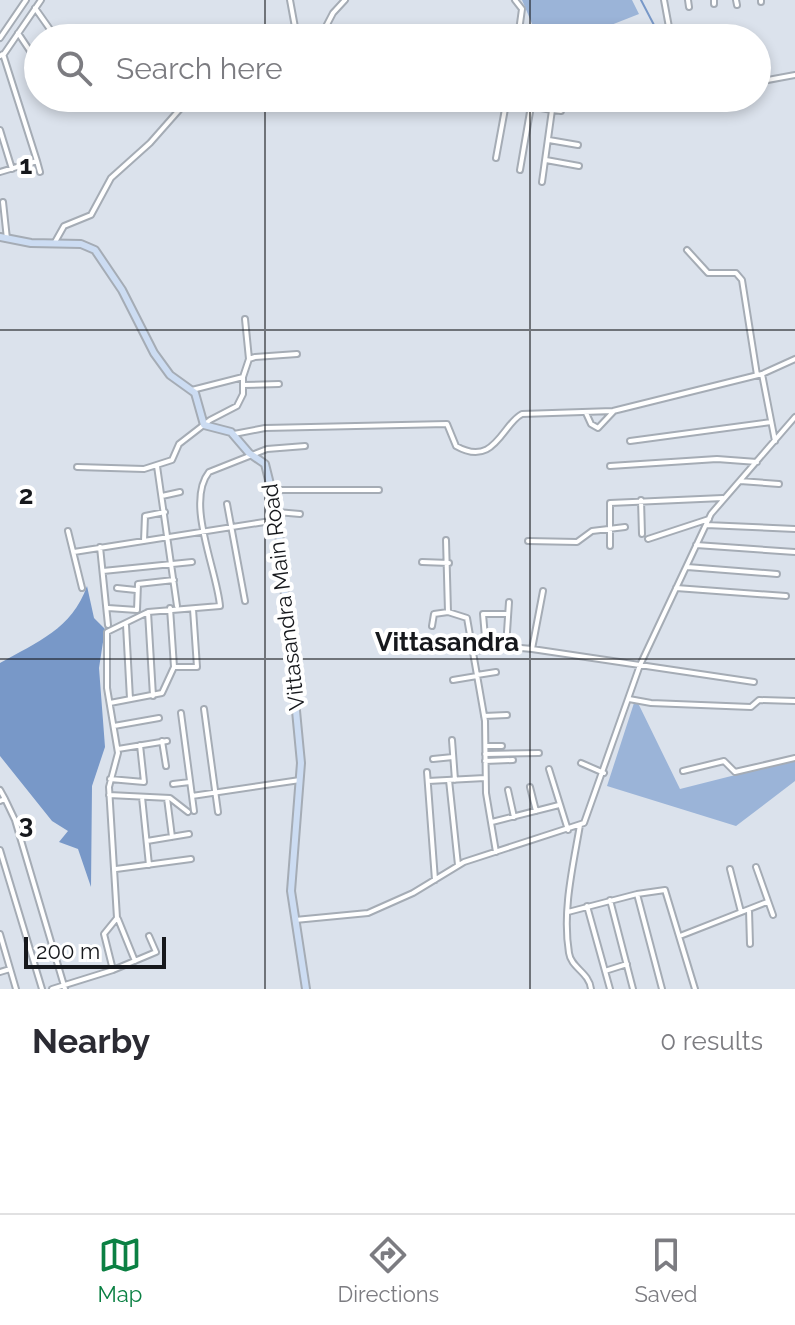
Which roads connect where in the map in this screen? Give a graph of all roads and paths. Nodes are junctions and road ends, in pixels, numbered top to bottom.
1 (26, 0) edge
2 (41, 0) edge
3 (290, 0) edge
4 (345, 0) edge
5 (515, 0) edge
6 (664, 0) edge
7 (688, 0) edge
8 (689, 7) dead end
9 (35, 8) junction
10 (24, 24) edge
11 (24, 24) edge
12 (46, 24) edge
13 (294, 24) edge
14 (327, 24) edge
15 (520, 24) edge
16 (668, 24) edge
17 (18, 33) junction
18 (0, 38) edge
19 (24, 42) edge
20 (2, 55) edge
21 (795, 75) edge
22 (771, 79) edge
23 (177, 112) edge
24 (505, 112) edge
25 (530, 112) edge
26 (552, 112) edge
27 (0, 130) edge
28 (549, 140) junction
29 (578, 145) dead end
30 (496, 158) dead end
31 (546, 160) junction
32 (37, 161) junction
33 (579, 166) dead end
34 (12, 169) junction
35 (520, 170) dead end
36 (0, 172) edge
37 (40, 172) dead end
38 (542, 182) dead end
39 (3, 202) dead end
40 (4, 238) edge
41 (55, 242) junction
42 (687, 250) dead end
43 (245, 319) dead end
44 (297, 354) dead end
45 (249, 359) junction
46 (795, 359) edge
47 (760, 375) junction
48 (243, 377) junction
49 (279, 384) dead end
50 (243, 385) junction
51 (192, 390) junction
52 (614, 411) junction
53 (586, 413) junction
54 (795, 417) edge
55 (771, 422) junction
56 (204, 425) junction
57 (234, 434) junction
58 (630, 441) dead end
59 (775, 441) junction
60 (305, 446) dead end
61 (252, 456) junction
62 (757, 462) junction
63 (157, 466) junction
64 (610, 466) dead end
65 (77, 467) dead end
66 (740, 481) junction
67 (779, 484) dead end
68 (273, 490) junction
69 (379, 490) dead end
70 (180, 492) dead end
71 (162, 496) junction
72 (725, 498) junction
73 (641, 500) junction
74 (227, 504) dead end
75 (165, 512) junction
76 (300, 514) dead end
77 (278, 516) junction
78 (709, 519) junction
79 (706, 525) junction
80 (230, 527) junction
81 (625, 527) dead end
82 (609, 529) junction
83 (795, 529) edge
84 (68, 531) dead end
85 (205, 532) junction
86 (642, 534) dead end
87 (169, 537) junction
88 (648, 539) dead end
89 (446, 540) dead end
90 (144, 541) junction
91 (528, 541) dead end
92 (696, 545) junction
93 (610, 546) dead end
94 (100, 547) junction
95 (74, 552) junction
96 (795, 552) edge
97 (192, 562) dead end
98 (422, 562) dead end
99 (172, 563) junction
100 (449, 563) junction
101 (686, 567) junction
102 (103, 571) junction
103 (777, 574) dead end
104 (174, 580) junction
105 (82, 588) dead end
106 (117, 588) dead end
107 (676, 588) junction
108 (136, 590) junction
109 (543, 591) dead end
110 (786, 596) dead end
111 (245, 601) dead end
112 (509, 602) dead end
113 (178, 607) junction
114 (108, 608) junction
115 (170, 608) junction
116 (193, 608) junction
117 (148, 612) junction
118 (448, 612) junction
119 (507, 614) junction
120 (108, 625) dead end
121 (126, 625) junction
122 (432, 626) dead end
123 (506, 647) junction
124 (486, 649) junction
125 (532, 649) junction
126 (473, 651) junction
127 (640, 665) junction
128 (174, 667) junction
129 (496, 672) dead end
130 (477, 675) junction
131 (453, 680) dead end
132 (754, 682) dead end
133 (153, 696) junction
134 (629, 699) junction
135 (130, 700) junction
136 (795, 701) edge
137 (110, 703) junction
138 (204, 709) dead end
139 (181, 713) dead end
140 (507, 715) dead end
141 (484, 716) junction
142 (159, 718) dead end
143 (114, 726) junction
144 (452, 740) dead end
145 (140, 745) junction
146 (486, 746) junction
147 (502, 746) dead end
148 (118, 749) junction
149 (539, 753) dead end
150 (485, 754) junction
151 (453, 757) junction
152 (795, 758) edge
153 (433, 759) dead end
154 (513, 760) dead end
155 (485, 761) junction
156 (581, 763) dead end
157 (166, 766) dead end
158 (549, 769) dead end
159 (683, 771) dead end
160 (427, 772) dead end
161 (604, 773) junction
162 (485, 778) junction
163 (110, 779) junction
164 (301, 779) junction
165 (452, 780) junction
166 (427, 781) junction
167 (190, 782) junction
168 (173, 784) dead end
169 (530, 787) dead end
170 (0, 790) edge
171 (508, 790) dead end
172 (216, 792) junction
173 (109, 795) junction
174 (192, 796) junction
175 (142, 797) junction
176 (167, 798) junction
177 (2, 800) edge
178 (559, 805) junction
179 (536, 811) junction
180 (218, 812) dead end
181 (514, 817) junction
182 (492, 822) junction
183 (580, 825) junction
184 (568, 830) junction
185 (189, 834) dead end
186 (172, 837) junction
187 (147, 841) junction
188 (0, 850) edge
189 (496, 852) junction
190 (191, 859) dead end
191 (149, 865) junction
192 (458, 865) junction
193 (756, 867) dead end
194 (116, 869) junction
195 (730, 869) dead end
196 (435, 880) junction
197 (637, 894) junction
198 (610, 900) junction
199 (767, 902) junction
200 (587, 906) junction
201 (749, 910) junction
202 (568, 912) junction
203 (741, 912) junction
204 (773, 915) dead end
205 (117, 918) junction
206 (295, 920) junction
207 (0, 934) edge
208 (149, 936) dead end
209 (680, 936) junction
210 (750, 944) dead end
211 (2, 946) edge
212 (135, 961) junction
213 (627, 964) junction
214 (10, 969) junction
215 (113, 970) junction
216 (605, 971) junction
217 (0, 972) edge
218 (65, 987) edge
219 (16, 989) edge
220 (42, 989) edge
221 (52, 989) edge
222 (306, 989) edge
223 (591, 989) edge
224 (610, 989) edge
225 (633, 989) edge
226 (662, 989) edge
227 (695, 989) edge

1 - 18 street
2 - 9 street
3 - 13 street
4 - 14 street
5 - 15 street
6 - 16 street
7 - 8 street
9 - 10 street
9 - 12 street
11 - 17 street
17 - 19 street
17 - 20 street
20 - 32 street
21 - 22 street
23 - 41 street
24 - 30 street
25 - 35 street
26 - 28 street
27 - 34 street
28 - 29 street
28 - 31 street
31 - 33 street
31 - 38 street
32 - 34 street
32 - 37 street
34 - 36 street
39 - 40 street
40 - 41 street
41 - 51 street
42 - 47 street
43 - 45 street
44 - 45 street
45 - 48 street
46 - 47 street
47 - 52 street
47 - 55 street
48 - 50 street
48 - 51 street
49 - 50 street
50 - 56 street
51 - 56 street
52 - 53 street
52 - 53 street
53 - 57 street
54 - 59 street
55 - 58 street
55 - 59 street
56 - 57 street
56 - 63 street
57 - 61 street, Vittasandra Main Road
59 - 62 street
60 - 61 street
61 - 68 street, Vittasandra Main Road
61 - 85 street
62 - 64 street
62 - 66 street
63 - 65 street
63 - 71 street
66 - 67 street
66 - 72 street
68 - 69 street
68 - 77 street, Vittasandra Main Road
70 - 71 street
71 - 75 street
72 - 73 street
72 - 78 street
73 - 82 street
73 - 86 street
74 - 80 street
75 - 87 street
75 - 90 street
76 - 77 street
77 - 80 street
77 - 164 street, Vittasandra Main Road
78 - 79 street
78 - 88 street
79 - 83 street
79 - 92 street
80 - 85 street
80 - 111 street
81 - 82 street
82 - 91 street
82 - 93 street
84 - 95 street
85 - 87 street
85 - 116 street
87 - 90 street
87 - 99 street
89 - 100 street
90 - 94 street
92 - 96 street
92 - 101 street
94 - 95 street
94 - 102 street
95 - 105 street
97 - 99 street
98 - 100 street
99 - 102 street
99 - 104 street
100 - 118 street
101 - 103 street
101 - 107 street
102 - 114 street
104 - 108 street
104 - 113 street
106 - 108 street
107 - 110 street
107 - 127 street
108 - 114 street
109 - 125 street
112 - 119 street
113 - 115 street
113 - 116 street
114 - 120 street
115 - 117 street
115 - 128 street
116 - 128 street
117 - 121 street
117 - 133 street
118 - 122 street
118 - 126 street
119 - 123 street
119 - 124 street
121 - 135 street
121 - 137 street
123 - 124 street
123 - 125 street
124 - 126 street
125 - 127 street
126 - 130 street
127 - 132 street
127 - 134 street
128 - 133 street
129 - 130 street
130 - 131 street
130 - 141 street
133 - 135 street
134 - 136 street
134 - 161 street
135 - 137 street
137 - 143 street
138 - 172 street
139 - 167 street
140 - 141 street
141 - 146 street
142 - 143 street
143 - 148 street
144 - 151 street
145 - 148 street
145 - 157 street
145 - 163 street
146 - 147 street
146 - 150 street
148 - 163 street
149 - 150 street
150 - 155 street
151 - 153 street
151 - 165 street
152 - 159 street
154 - 155 street
155 - 162 street
156 - 161 street
158 - 178 street
160 - 166 street
161 - 183 street
162 - 165 street
162 - 182 street
163 - 173 street
164 - 172 street
164 - 206 street, Vittasandra Main Road
165 - 166 street
165 - 192 street
166 - 196 street
167 - 168 street
167 - 174 street
169 - 179 street
170 - 177 street
171 - 181 street
172 - 174 street
172 - 180 street
173 - 175 street
173 - 194 street
174 - 176 street
175 - 176 street
175 - 187 street
176 - 186 street
177 - 218 street
178 - 179 street
178 - 184 street
179 - 181 street
181 - 182 street
182 - 189 street
183 - 184 street
183 - 202 street
184 - 189 street
185 - 186 street
186 - 187 street
187 - 191 street
188 - 220 street
189 - 192 street
190 - 191 street
191 - 194 street
192 - 196 street
193 - 199 street
194 - 205 street
195 - 203 street
196 - 206 street
197 - 198 street
197 - 209 street
197 - 226 street
198 - 200 street
198 - 213 street
199 - 201 street
199 - 204 street
200 - 202 street
200 - 216 street
201 - 203 street
201 - 210 street
202 - 223 street
203 - 209 street
205 - 212 street
205 - 215 street
206 - 222 street, Vittasandra Main Road
207 - 211 street
208 - 212 street
209 - 227 street
211 - 214 street
212 - 215 street
213 - 216 street
213 - 225 street
214 - 217 street
214 - 219 street
215 - 218 street
216 - 224 street
218 - 221 street

